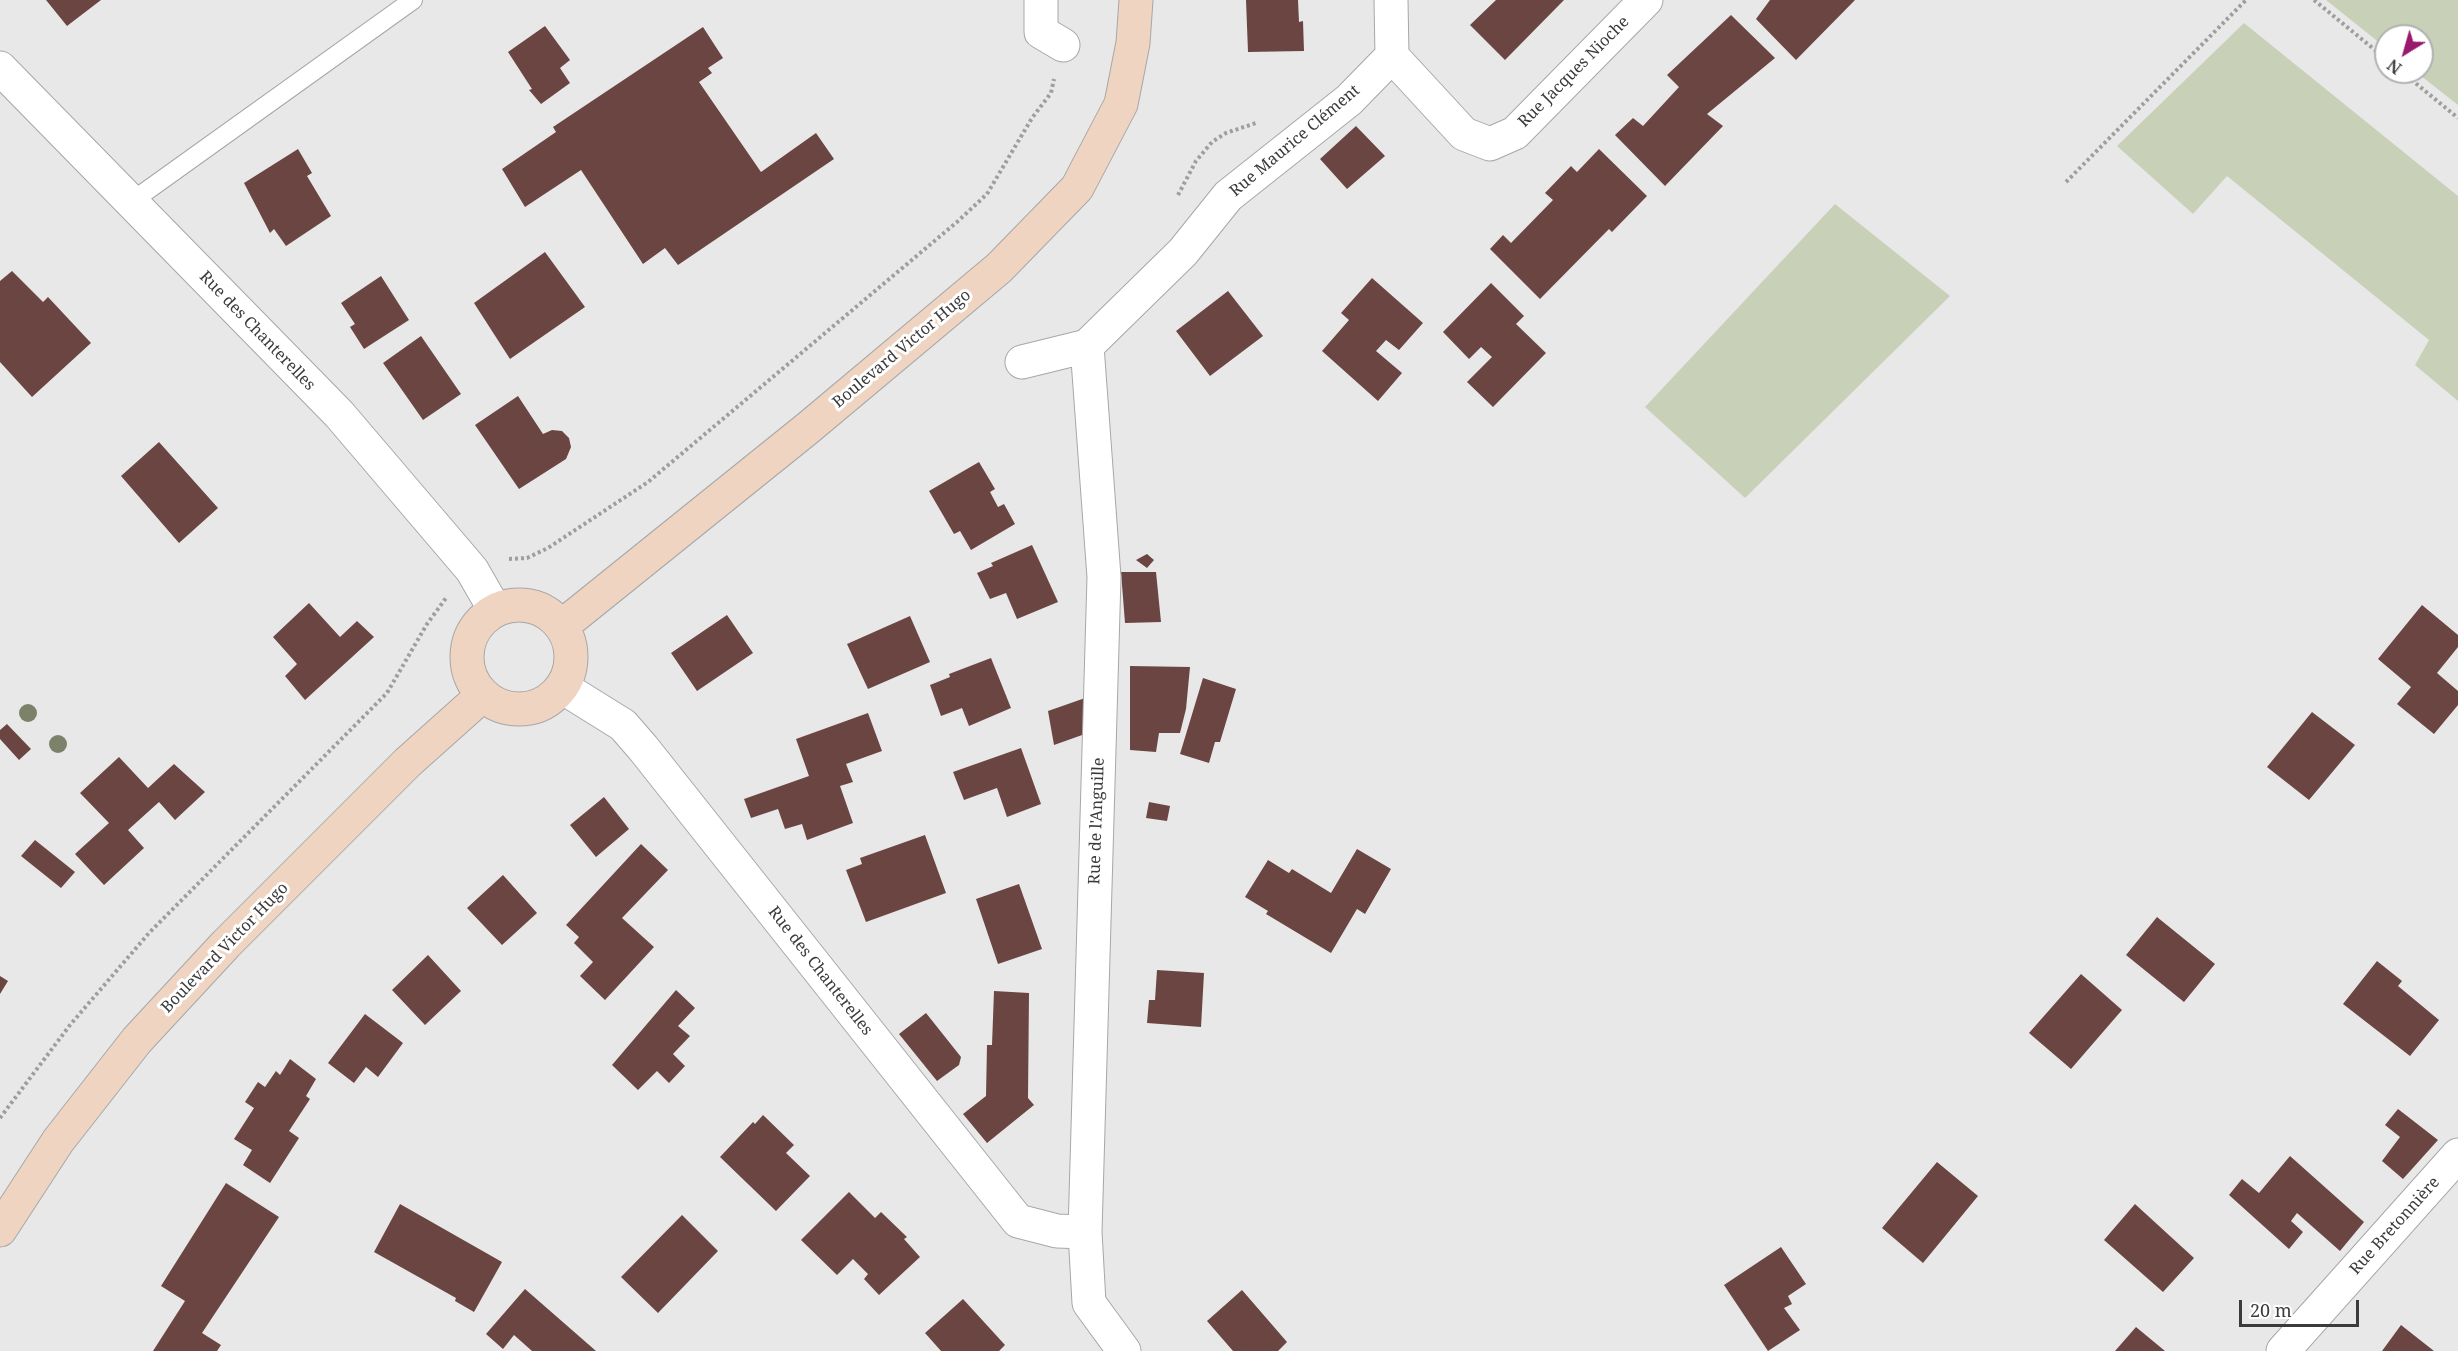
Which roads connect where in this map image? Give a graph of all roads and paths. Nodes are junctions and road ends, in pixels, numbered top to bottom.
1 (412, 0) edge
2 (1041, 0) edge
3 (1136, 0) edge
4 (1391, 0) edge
5 (1646, 0) edge
6 (2246, 0) edge
7 (2314, 0) edge
8 (1063, 45) joint
9 (2374, 49) edge
10 (1392, 56) junction
11 (0, 68) edge
12 (2417, 84) edge
13 (2458, 118) edge
14 (2066, 182) dead end
15 (131, 202) junction
16 (1088, 346) junction
17 (1022, 362) dead end
18 (473, 572) junction
19 (495, 609) junction
20 (562, 626) junction
21 (562, 687) junction
22 (483, 695) junction
23 (0, 1118) edge
24 (2458, 1155) edge
25 (0, 1230) edge
26 (1085, 1232) junction
27 (1124, 1351) edge
28 (2283, 1351) edge

1 - 15 lane
2 - 8 street
3 - 20 main road, Boulevard Victor Hugo
4 - 10 street
5 - 10 street, Rue Jacques Nioche
6 - 14 path
7 - 9 path
8 - 18 path
10 - 16 street, Rue Maurice Clément
11 - 15 street, Rue des Chanterelles
12 - 13 path
15 - 18 street, Rue des Chanterelles
16 - 17 street
16 - 26 street, Rue de l'Anguille
18 - 19 street, Rue des Chanterelles
18 - 23 path
19 - 20 main road
19 - 22 main road
20 - 21 main road
21 - 22 main road
21 - 26 street, Rue des Chanterelles
22 - 25 main road, Boulevard Victor Hugo
24 - 28 street, Rue Bretonnière
26 - 27 street, Rue de l'Anguille

